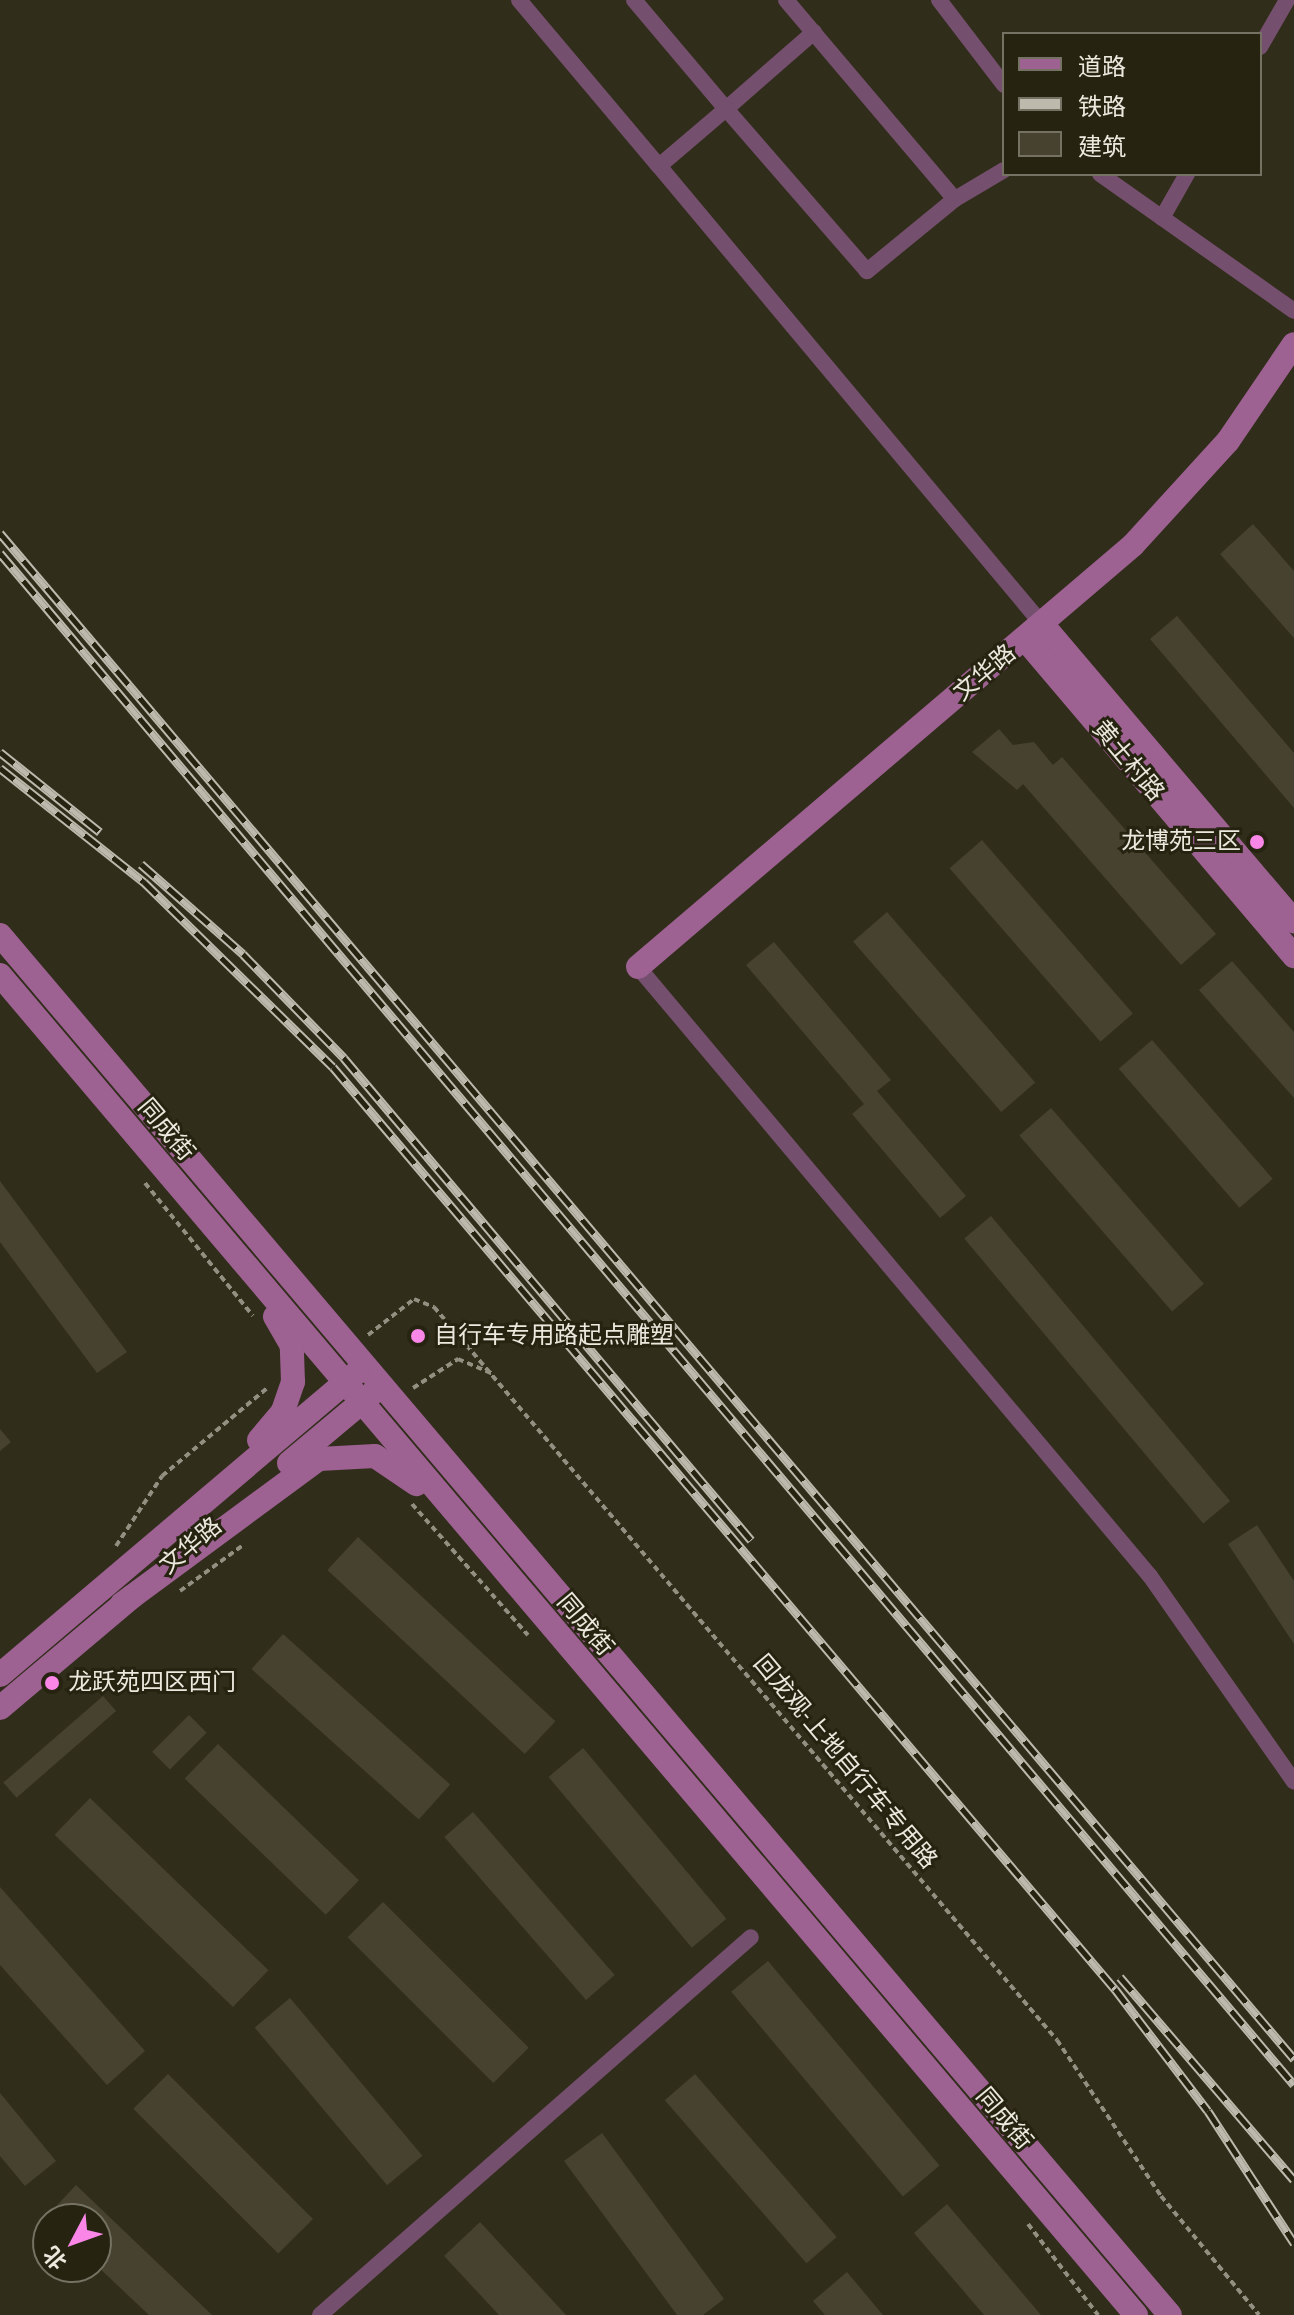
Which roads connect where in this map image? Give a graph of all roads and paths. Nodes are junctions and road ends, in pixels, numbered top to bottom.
1 (519, 0) edge
2 (634, 0) edge
3 (786, 0) edge
4 (939, 0) edge
5 (1287, 0) edge
6 (814, 32) junction
7 (1262, 44) edge
8 (1002, 82) edge
9 (726, 109) junction
10 (659, 166) junction
11 (1002, 171) edge
12 (1103, 176) edge
13 (1186, 176) edge
14 (955, 199) junction
15 (1162, 218) junction
16 (1294, 311) edge
17 (1294, 344) edge
18 (1033, 632) junction
19 (1294, 921) edge
20 (0, 935) edge
21 (1294, 956) edge
22 (638, 967) joint
23 (0, 975) edge
24 (146, 1165) junction
25 (259, 1324) dead end
26 (370, 1333) dead end
27 (365, 1365) junction
28 (493, 1374) junction
29 (273, 1377) dead end
30 (345, 1382) junction
31 (382, 1385) junction
32 (415, 1386) dead end
33 (362, 1401) junction
34 (404, 1495) dead end
35 (178, 1525) junction
36 (246, 1543) dead end
37 (107, 1556) dead end
38 (167, 1600) dead end
39 (122, 1604) junction
40 (544, 1634) junction
41 (0, 1675) edge
42 (0, 1708) edge
43 (1294, 1782) edge
44 (751, 1937) dead end
45 (1015, 2172) junction
46 (1021, 2213) dead end
47 (320, 2315) edge
48 (1098, 2315) edge
49 (1123, 2315) edge
50 (1136, 2315) edge
51 (1170, 2315) edge
52 (1259, 2315) edge

1 - 10 street
2 - 9 street
3 - 6 street
4 - 8 street
5 - 7 street
6 - 9 street
6 - 14 street
9 - 10 street
9 - 14 street
10 - 18 street
11 - 14 street
12 - 15 street
13 - 15 street
15 - 16 street
17 - 18 main road, 文华路
18 - 19 main road, 黄土村路
18 - 21 main road, 黄土村路
18 - 22 main road, 文华路
20 - 27 main road, 同成街
22 - 43 street
23 - 24 main road, 同成街
24 - 25 path
24 - 30 main road, 同成街
24 - 35 main road
26 - 28 path, 回龙观-上地自行车专用路
27 - 30 main road, 文华路
27 - 31 main road, 同成街
28 - 32 path
28 - 52 path, 回龙观-上地自行车专用路
29 - 37 path
30 - 33 main road, 同成街
30 - 35 main road, 文华路
31 - 33 main road, 文华路
31 - 51 main road, 同成街
33 - 39 main road, 文华路
33 - 40 main road, 同成街
34 - 40 path
35 - 41 main road, 文华路
36 - 38 path
39 - 40 main road
39 - 42 main road, 文华路
40 - 45 main road, 同成街
44 - 47 street
45 - 49 main road
45 - 50 main road, 同成街
46 - 48 path

